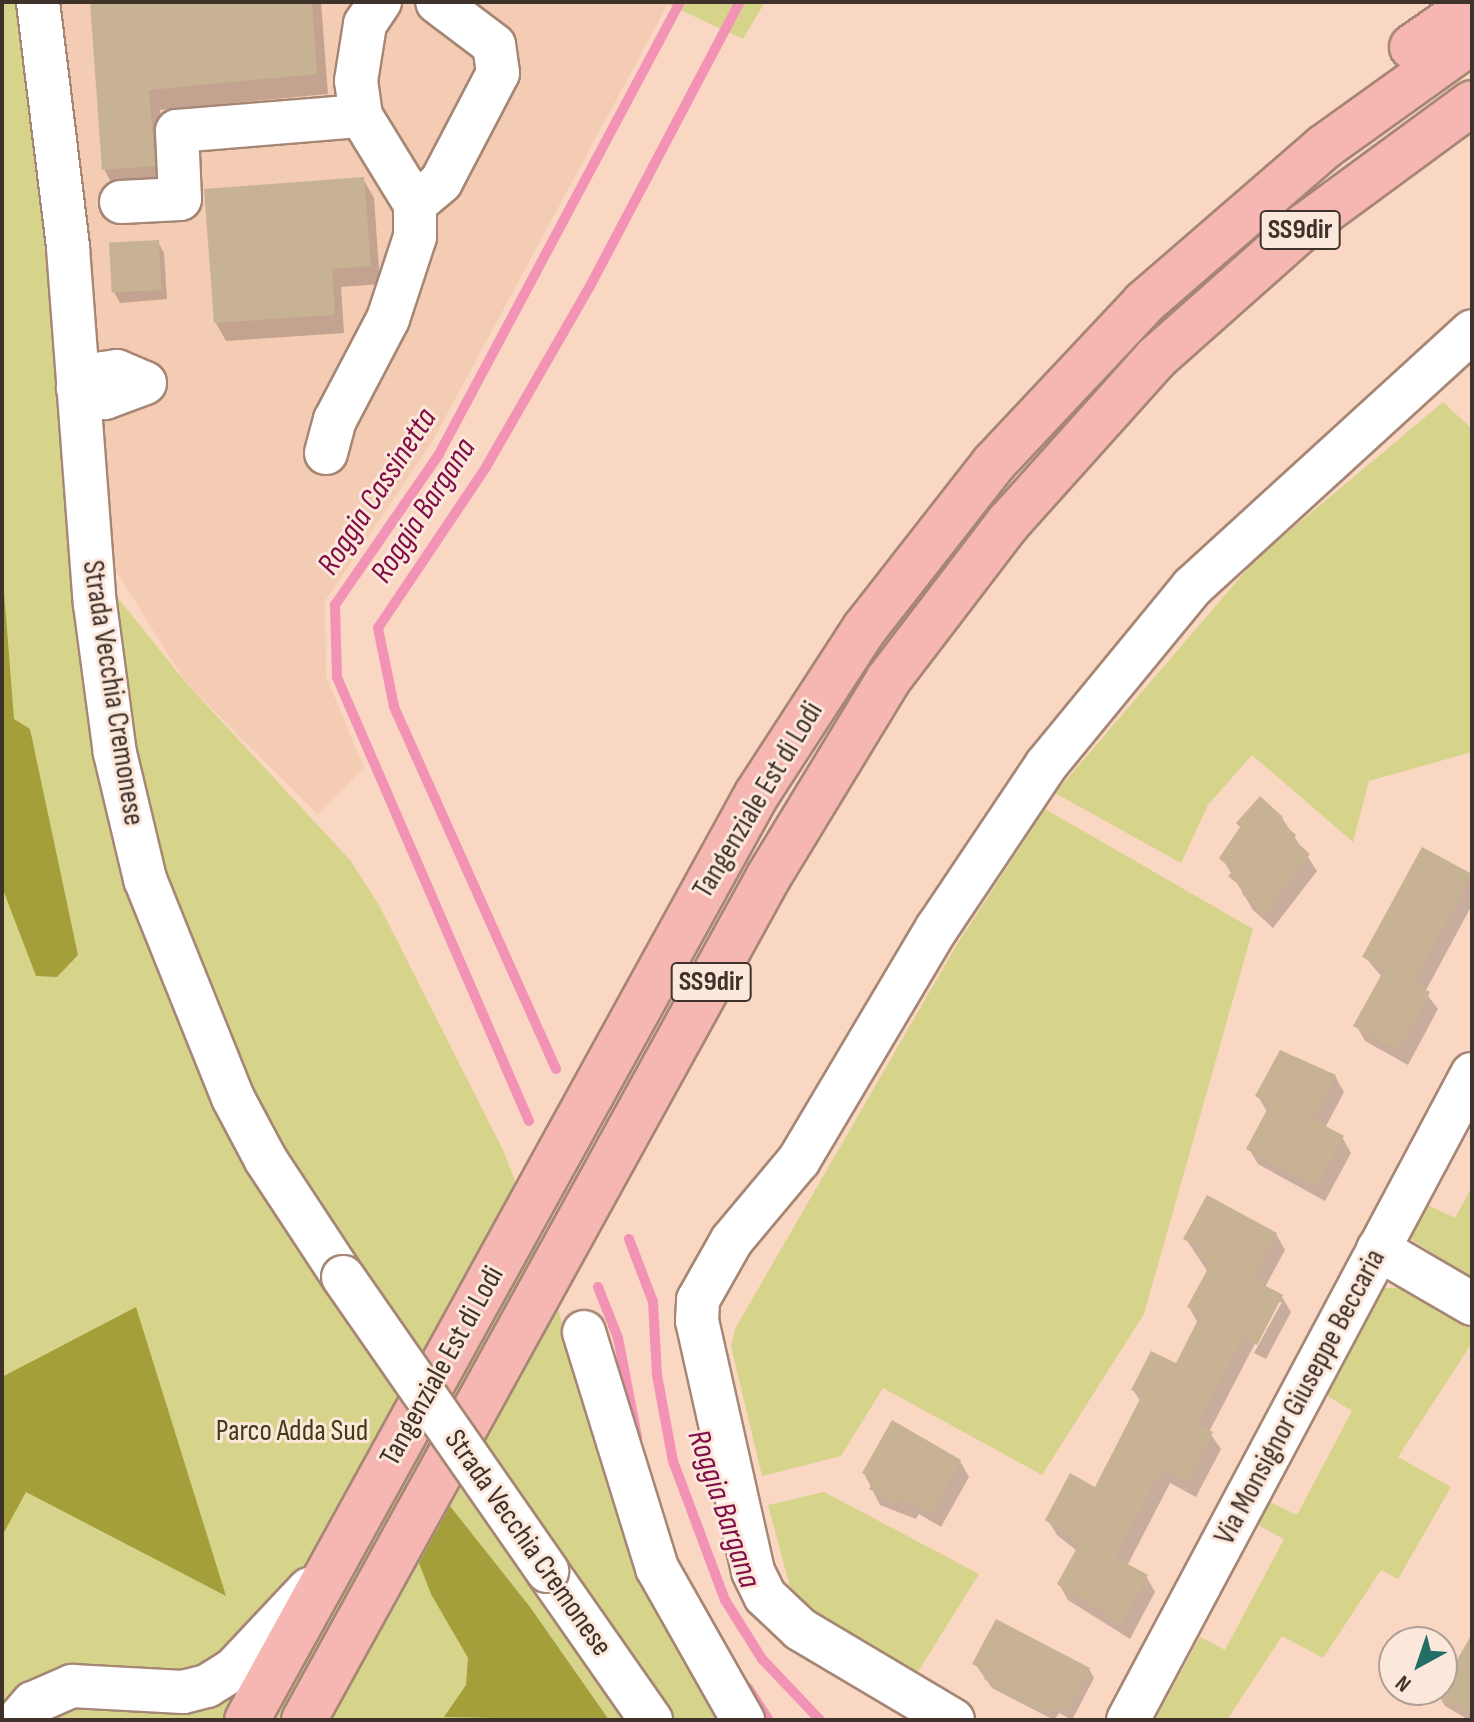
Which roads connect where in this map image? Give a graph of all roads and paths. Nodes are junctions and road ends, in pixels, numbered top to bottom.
1 (38, 2) edge
2 (380, 2) edge
3 (437, 2) edge
4 (1472, 5) edge
5 (1472, 41) edge
6 (1472, 103) edge
7 (361, 116) junction
8 (1472, 128) edge
9 (1324, 147) junction
10 (1394, 157) junction
11 (121, 202) dead end
12 (415, 204) junction
13 (1472, 331) edge
14 (326, 453) dead end
15 (1472, 1074) edge
16 (1378, 1249) junction
17 (1472, 1304) edge
18 (584, 1332) dead end
19 (338, 1555) junction
20 (183, 1692) junction
21 (18, 1720) edge
22 (149, 1720) edge
23 (247, 1720) edge
24 (304, 1720) edge
25 (651, 1720) edge
26 (743, 1720) edge
27 (953, 1720) edge
28 (1128, 1720) edge

1 - 25 street, Strada Vecchia Cremonese, bridge
2 - 7 street
3 - 12 street
4 - 9 highway
5 - 9 highway, Tangenziale Est di Lodi / SS9dir
6 - 10 highway, Tangenziale Est di Lodi / SS9dir
7 - 11 street
7 - 12 street
8 - 10 highway
9 - 19 highway, Tangenziale Est di Lodi / SS9dir
10 - 24 highway, Tangenziale Est di Lodi / SS9dir
12 - 14 street
13 - 27 street
15 - 16 street, Via Monsignor Giuseppe Beccaria
16 - 17 street
16 - 28 street, Via Monsignor Giuseppe Beccaria
18 - 26 street
19 - 20 street
19 - 23 highway, Tangenziale Est di Lodi / SS9dir
20 - 21 street
20 - 22 street

